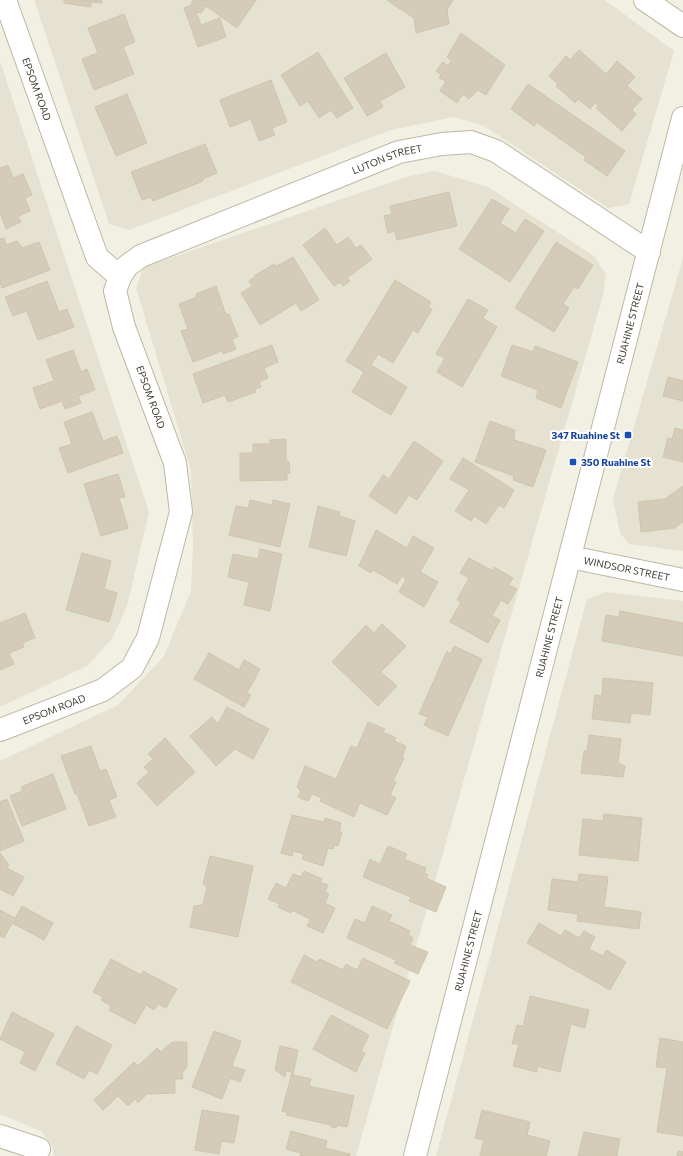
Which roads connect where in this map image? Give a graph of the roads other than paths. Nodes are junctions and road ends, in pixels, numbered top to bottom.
1 (5, 0) edge
2 (645, 0) edge
3 (683, 26) edge
4 (683, 118) edge
5 (649, 252) junction
6 (120, 277) junction
7 (570, 557) junction
8 (683, 580) edge
9 (0, 730) edge
10 (0, 1136) edge
11 (39, 1149) dead end
12 (415, 1156) edge

1 - 6 street, EPSOM ROAD
2 - 3 street
4 - 5 street, RUAHINE STREET
5 - 6 street, LUTON STREET
5 - 7 street, RUAHINE STREET
6 - 9 street, EPSOM ROAD
7 - 8 street, WINDSOR STREET
7 - 12 street, RUAHINE STREET
10 - 11 street

